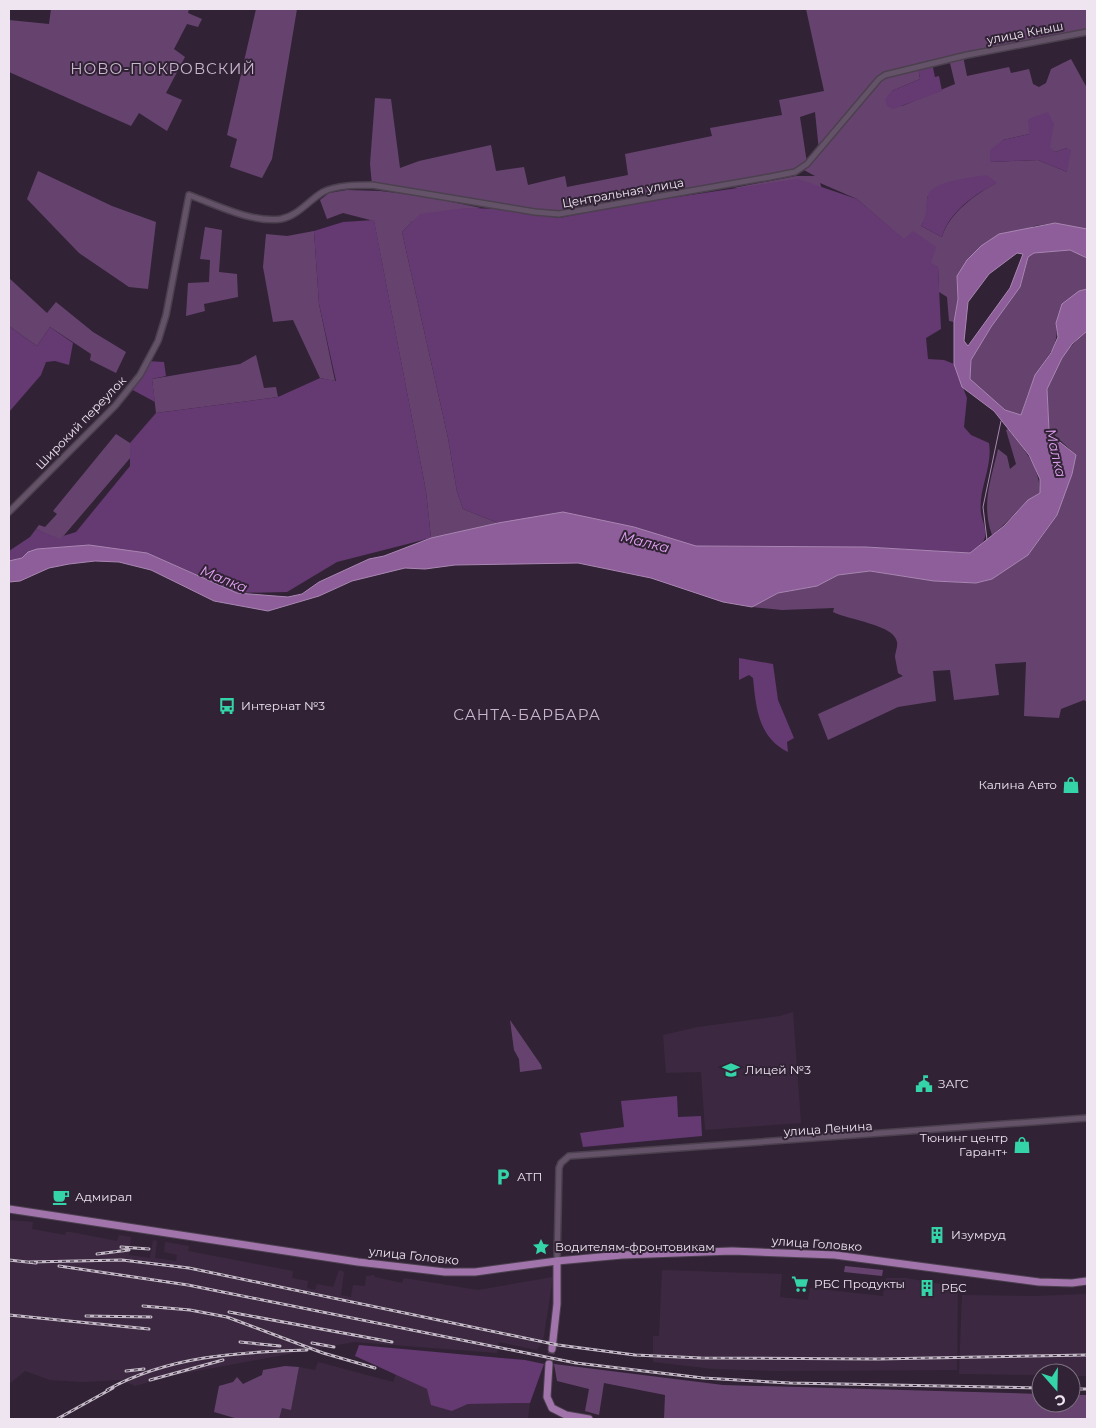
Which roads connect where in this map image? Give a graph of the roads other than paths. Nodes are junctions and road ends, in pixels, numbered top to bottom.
1 (1087, 32) edge
2 (967, 55) joint
3 (189, 195) joint
4 (9, 512) edge
5 (1087, 1118) edge
6 (9, 1208) edge
7 (558, 1261) junction
8 (1087, 1281) edge
9 (552, 1349) tunnel mouth
10 (550, 1364) tunnel mouth
11 (589, 1419) edge

1 - 2 street, улица Кныш
2 - 3 street, Центральная улица
3 - 4 street, Широкий переулок
5 - 7 street, улица Ленина
6 - 7 main road, улица Головко
7 - 8 main road, улица Головко
7 - 9 main road
10 - 11 main road

